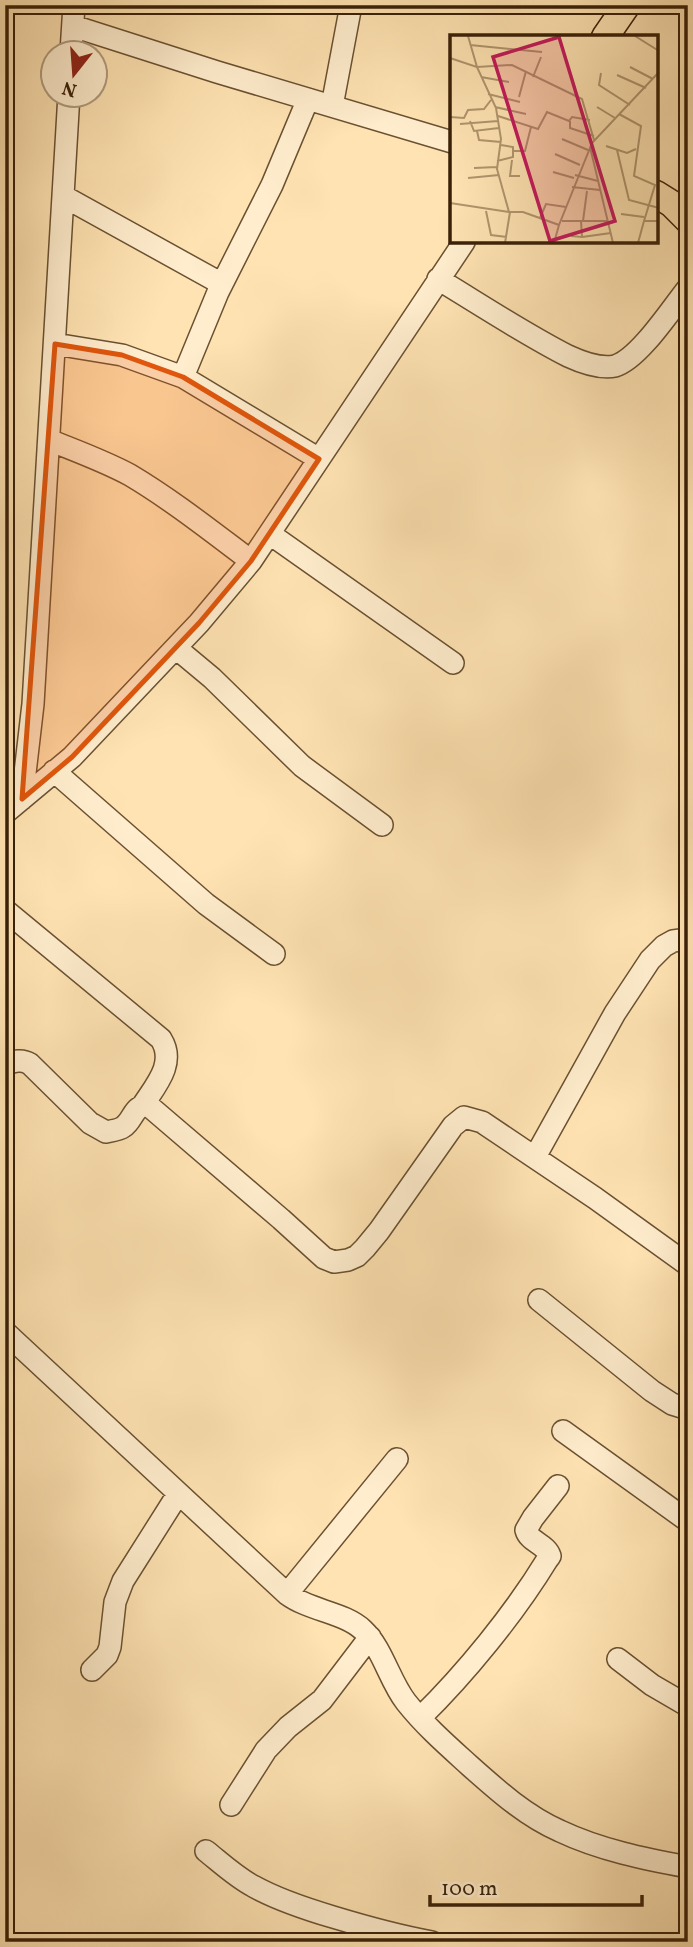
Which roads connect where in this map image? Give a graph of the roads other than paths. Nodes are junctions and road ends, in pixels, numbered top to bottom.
1 (352, 5) edge
2 (627, 5) edge
3 (73, 15) edge
4 (606, 35) edge
5 (72, 38) edge
6 (308, 99) junction
7 (332, 106) junction
8 (68, 108) edge
9 (450, 141) edge
10 (658, 195) edge
11 (63, 196) junction
12 (688, 220) edge
13 (463, 243) edge
14 (438, 279) junction
15 (222, 284) junction
16 (688, 288) edge
17 (55, 344) junction
18 (184, 377) junction
19 (49, 440) junction
20 (319, 459) junction
21 (270, 534) junction
22 (251, 561) junction
23 (176, 648) junction
24 (453, 663) dead end
25 (54, 771) junction
26 (22, 799) junction
27 (5, 813) edge
28 (382, 825) dead end
29 (5, 910) edge
30 (688, 939) edge
31 (274, 954) dead end
32 (5, 1064) edge
33 (143, 1105) junction
34 (535, 1157) junction
35 (688, 1265) edge
36 (539, 1300) dead end
37 (5, 1332) edge
38 (688, 1409) edge
39 (563, 1432) dead end
40 (397, 1459) dead end
41 (558, 1486) dead end
42 (178, 1494) junction
43 (688, 1521) edge
44 (286, 1594) junction
45 (370, 1637) junction
46 (618, 1659) dead end
47 (92, 1670) dead end
48 (688, 1706) edge
49 (420, 1718) junction
50 (231, 1805) dead end
51 (206, 1851) dead end
52 (688, 1867) edge
53 (432, 1942) edge

1 - 7 street
2 - 4 main road
3 - 5 street
3 - 6 street
6 - 7 street
6 - 15 street
7 - 9 street
8 - 11 street
10 - 12 main road
11 - 15 street
11 - 17 street
13 - 14 street
14 - 16 street
14 - 20 street
15 - 18 street
17 - 18 street
17 - 19 street
18 - 20 street
19 - 22 street
19 - 26 street
20 - 21 street
21 - 22 street
21 - 24 street
22 - 23 street
23 - 25 street
23 - 28 street
25 - 26 street
25 - 31 street
26 - 27 street
29 - 33 street
30 - 34 street
32 - 33 street
33 - 34 street
34 - 35 street
36 - 38 street
37 - 42 street
39 - 43 street
40 - 44 street
41 - 49 street
42 - 44 street
42 - 47 street
44 - 45 street
45 - 49 street
45 - 50 street
46 - 48 street
49 - 52 street
51 - 53 street

